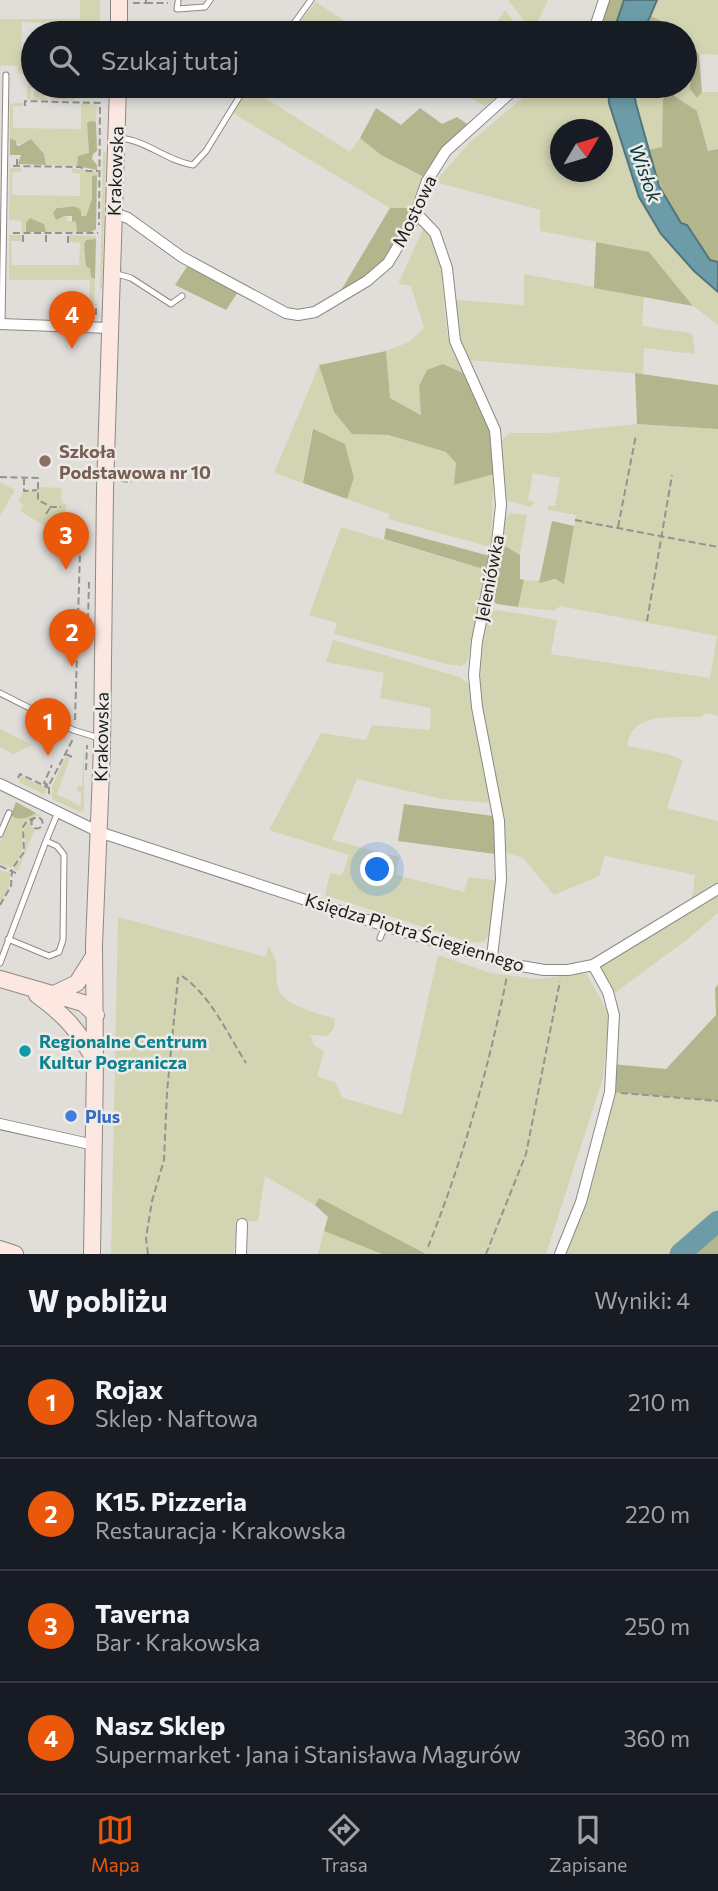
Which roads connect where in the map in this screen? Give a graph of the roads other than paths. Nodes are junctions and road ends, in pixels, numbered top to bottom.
1 (210, 0) edge
2 (311, 0) edge
3 (604, 0) edge
4 (123, 1) edge
5 (178, 2) dead end
6 (120, 21) edge
7 (296, 21) edge
8 (597, 21) edge
9 (6, 75) dead end
10 (118, 98) edge
11 (239, 98) edge
12 (505, 98) edge
13 (116, 138) junction
14 (114, 213) junction
15 (417, 214) junction
16 (1, 268) edge
17 (111, 272) junction
18 (182, 296) dead end
19 (1, 324) edge
20 (109, 328) junction
21 (0, 693) edge
22 (102, 738) junction
23 (0, 784) edge
24 (58, 812) junction
25 (9, 813) dead end
26 (99, 832) junction
27 (0, 834) edge
28 (46, 841) junction
29 (718, 889) edge
30 (384, 926) junction
31 (380, 938) dead end
32 (8, 939) junction
33 (95, 955) junction
34 (492, 957) junction
35 (0, 963) edge
36 (593, 965) junction
37 (0, 979) edge
38 (29, 989) junction
39 (52, 995) junction
40 (62, 1013) junction
41 (96, 1015) junction
42 (95, 1063) junction
43 (0, 1124) edge
44 (94, 1145) junction
45 (242, 1224) dead end
46 (0, 1249) edge
47 (15, 1254) edge
48 (92, 1254) edge
49 (241, 1254) edge
50 (560, 1254) edge

1 - 5 lane
2 - 7 lane
3 - 8 street
4 - 6 main road
9 - 16 lane
10 - 13 main road, Krakowska
11 - 13 lane
12 - 15 street, Mostowa
13 - 14 main road, Krakowska
14 - 15 street, Mostowa
14 - 17 main road, Krakowska
15 - 34 street, Jeleniówka
16 - 19 lane
17 - 18 lane
17 - 20 main road, Krakowska
19 - 20 street
20 - 22 main road, Krakowska
21 - 22 lane
22 - 26 main road, Krakowska
23 - 24 street, Księdza Piotra Ściegiennego
24 - 26 street, Księdza Piotra Ściegiennego
24 - 28 lane
25 - 27 lane
26 - 30 street, Księdza Piotra Ściegiennego
26 - 33 main road, Krakowska
28 - 32 lane
28 - 32 lane
29 - 36 street, Księdza Piotra Ściegiennego
30 - 31 lane
30 - 34 street, Księdza Piotra Ściegiennego
32 - 35 lane
33 - 39 main road
33 - 41 main road, Krakowska
34 - 36 street, Księdza Piotra Ściegiennego
36 - 50 street
37 - 38 main road
38 - 39 main road
38 - 40 main road
39 - 41 main road
40 - 41 main road
40 - 42 main road
41 - 42 main road, Krakowska
42 - 44 main road, Krakowska
43 - 44 street
44 - 48 main road, Krakowska
45 - 49 street
46 - 47 main road

